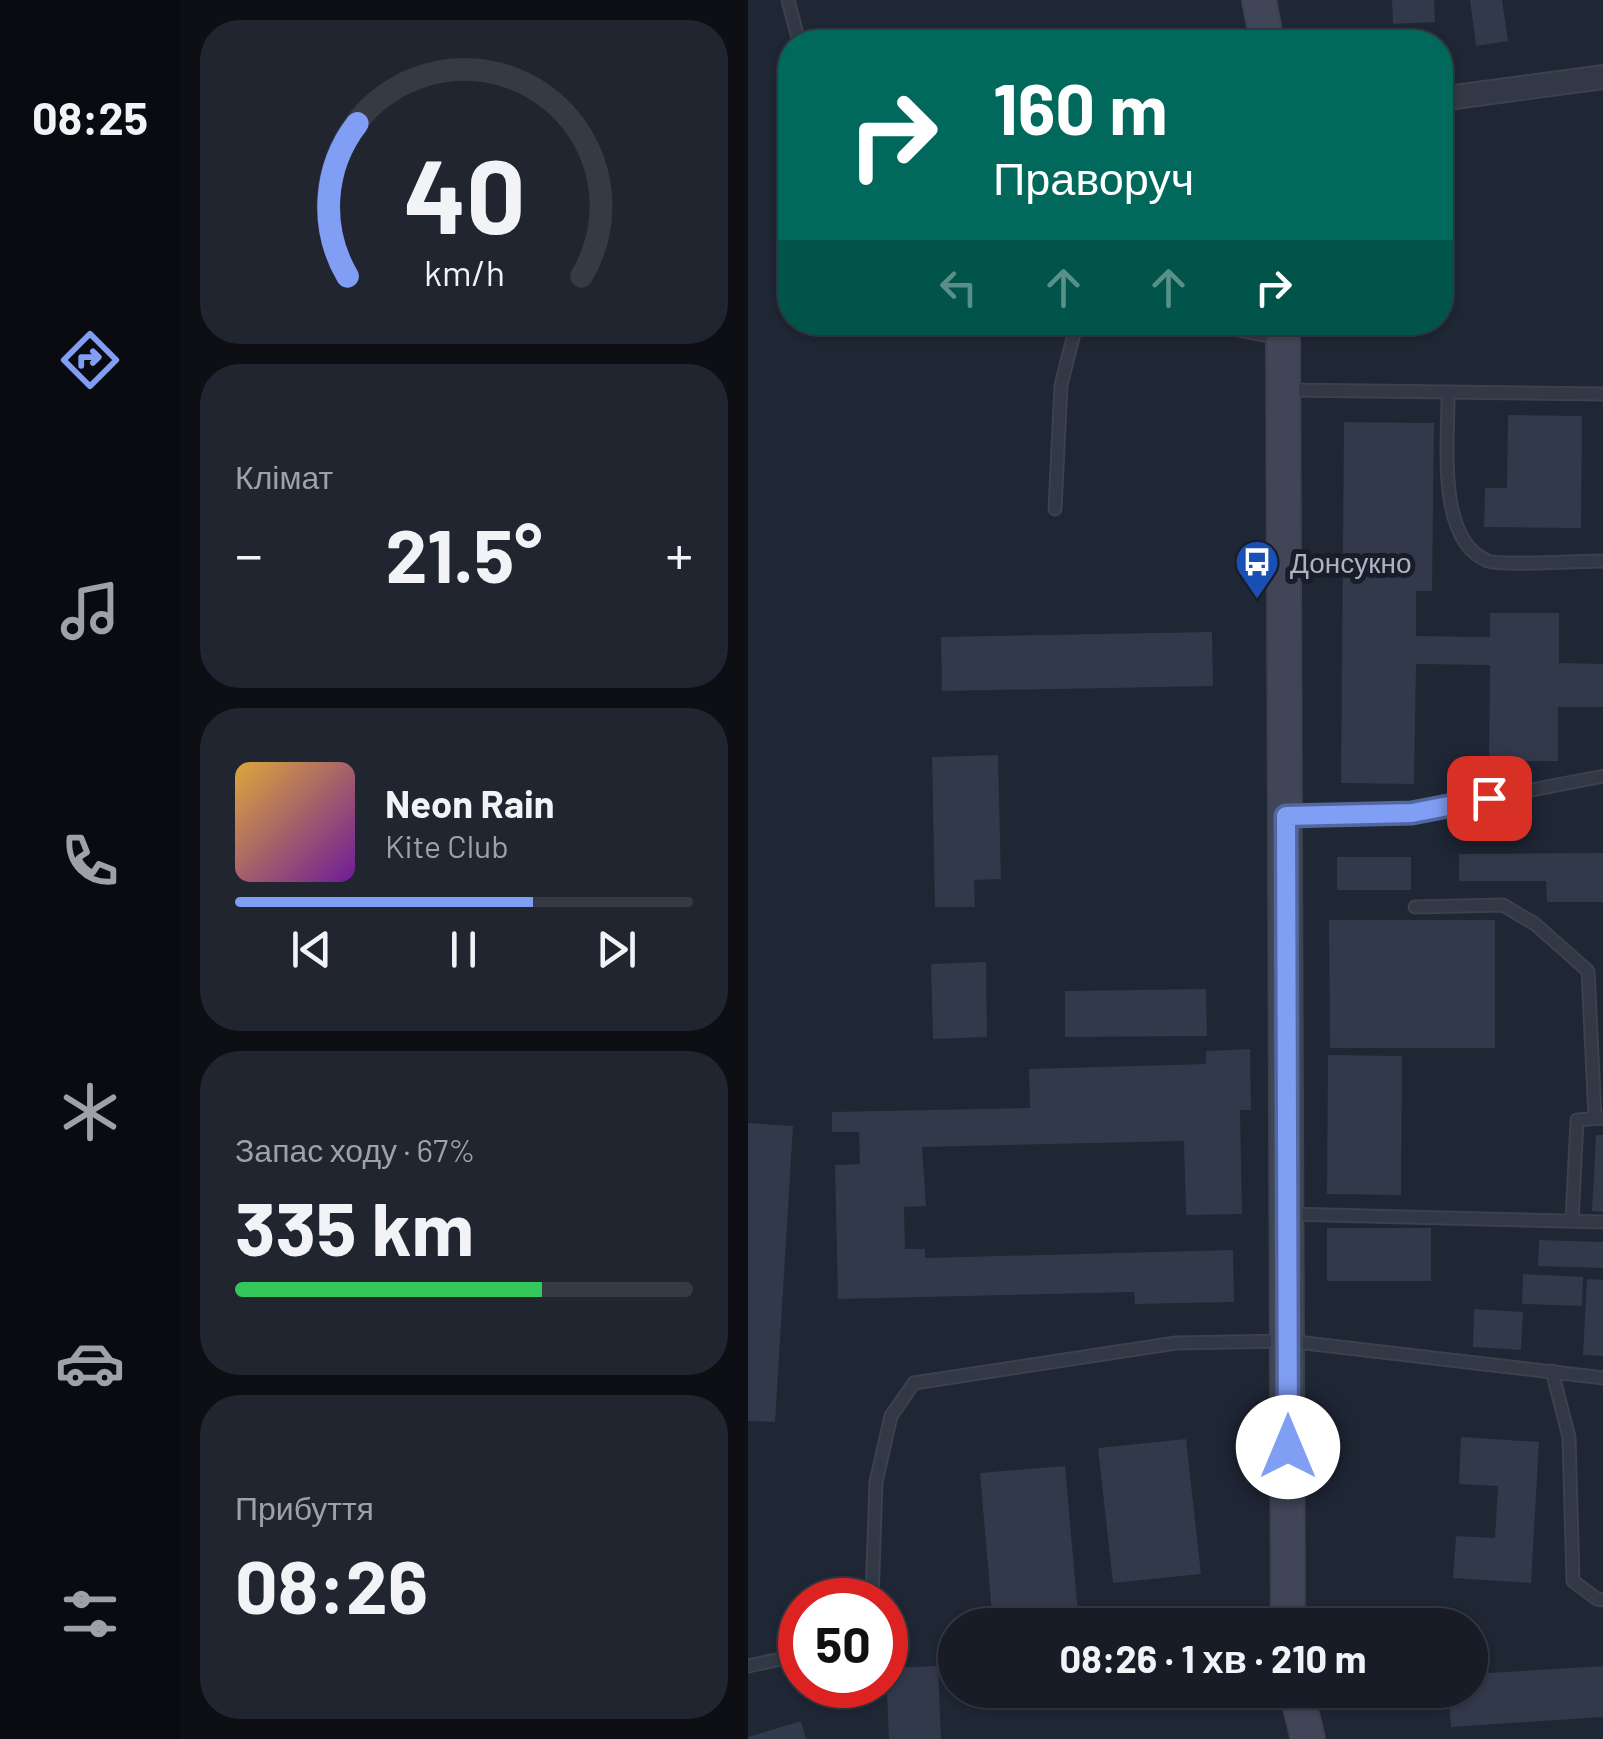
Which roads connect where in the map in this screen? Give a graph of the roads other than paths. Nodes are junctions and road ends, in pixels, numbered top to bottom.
1 (788, 0) edge
2 (1259, 0) edge
3 (796, 30) edge
4 (1265, 30) edge
5 (1604, 77) edge
6 (1453, 96) edge
7 (1073, 335) edge
8 (1283, 335) edge
9 (1283, 390) junction
10 (1448, 392) junction
11 (1604, 394) edge
12 (1055, 509) dead end
13 (1604, 561) edge
14 (1604, 776) edge
15 (1286, 816) junction
16 (1415, 907) dead end
17 (1599, 1118) edge
18 (1288, 1214) junction
19 (1572, 1221) junction
20 (1604, 1222) edge
21 (1288, 1341) junction
22 (1552, 1371) junction
23 (1604, 1378) edge
24 (873, 1578) edge
25 (1604, 1600) edge
26 (1288, 1608) edge
27 (778, 1660) edge
28 (748, 1666) edge
29 (1300, 1708) edge
30 (1308, 1739) edge

1 - 3 lane
2 - 4 main road
5 - 6 street
7 - 12 lane
8 - 9 main road
9 - 10 lane
9 - 15 main road
10 - 11 lane
10 - 13 lane
14 - 15 lane
15 - 18 main road
16 - 17 lane
17 - 19 lane
18 - 19 lane
18 - 21 main road
19 - 20 lane
21 - 22 lane
21 - 24 lane
21 - 26 main road
22 - 23 lane
22 - 25 lane
27 - 28 lane
29 - 30 main road

